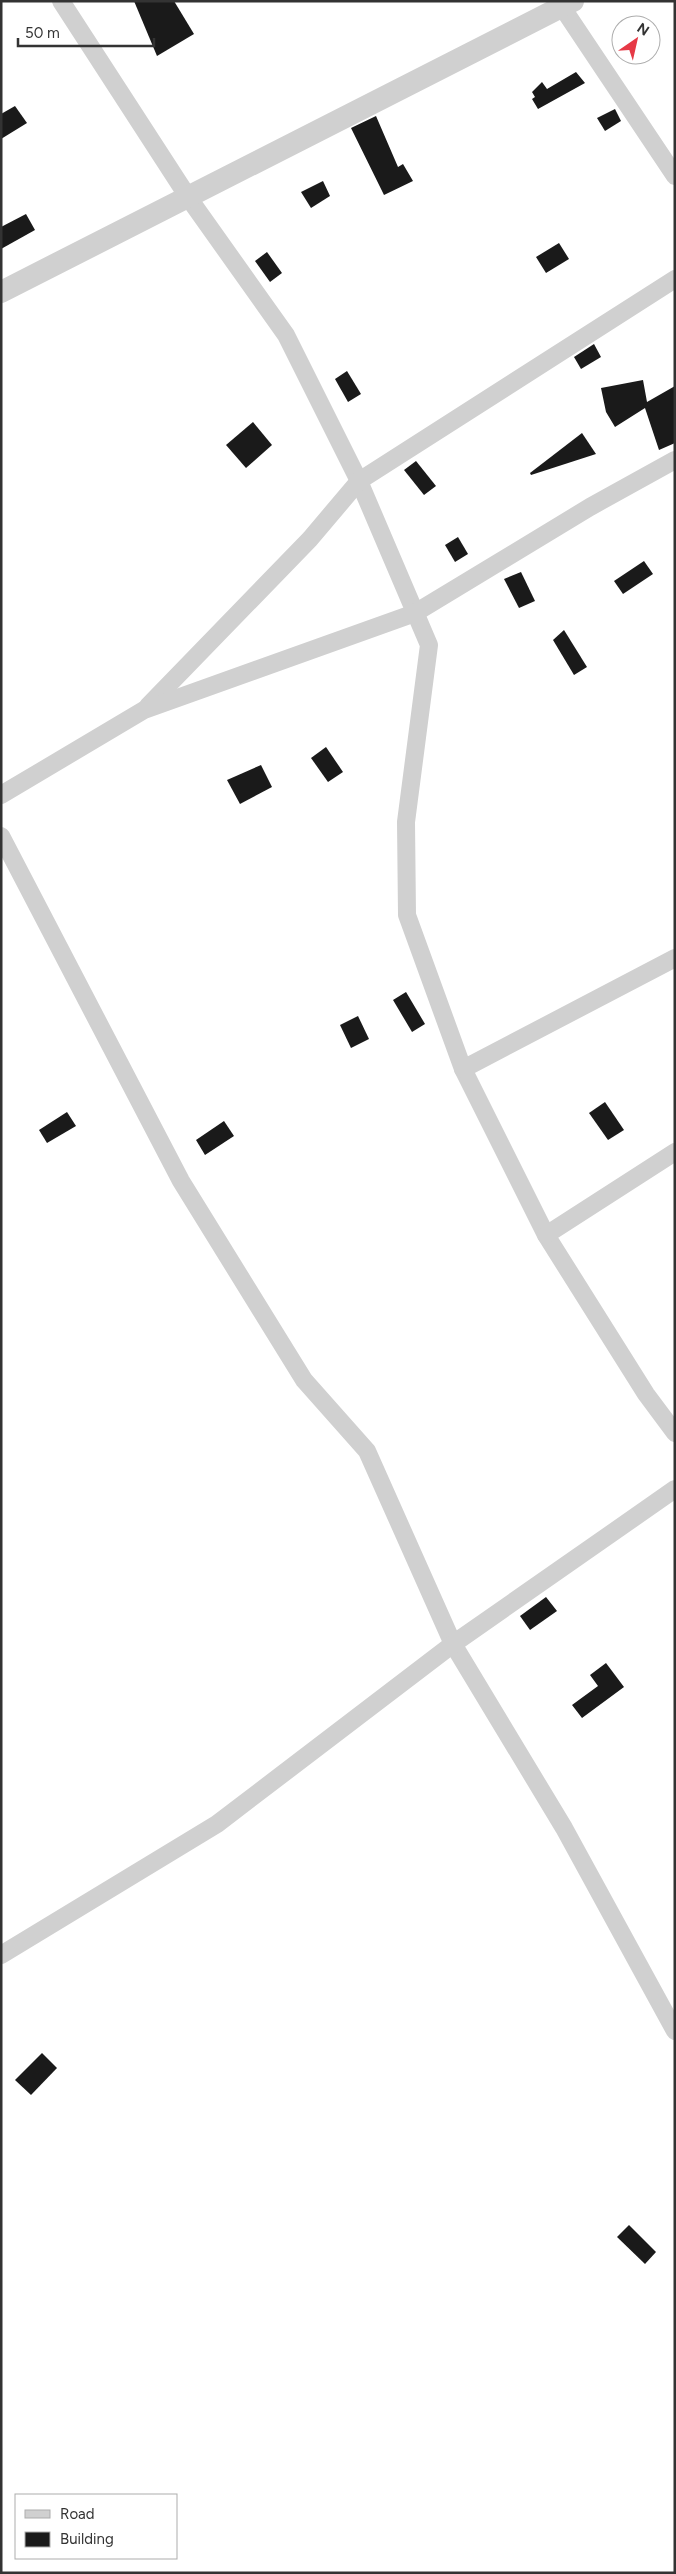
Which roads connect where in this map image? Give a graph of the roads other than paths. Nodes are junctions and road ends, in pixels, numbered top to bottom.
1 (61, 1) edge
2 (567, 4) edge
3 (675, 176) edge
4 (188, 197) junction
5 (675, 279) edge
6 (1, 292) edge
7 (675, 460) edge
8 (359, 480) junction
9 (415, 613) junction
10 (144, 710) junction
11 (1, 795) edge
12 (1, 836) edge
13 (675, 958) edge
14 (462, 1069) junction
15 (675, 1152) edge
16 (546, 1235) junction
17 (675, 1433) edge
18 (675, 1489) edge
19 (453, 1644) junction
20 (1, 1955) edge
21 (675, 2031) edge

1 - 4 street
2 - 3 street
2 - 4 street
4 - 6 street
4 - 8 street
5 - 8 street
7 - 9 street
8 - 9 street
8 - 10 street
9 - 10 street
9 - 14 street
10 - 11 street
12 - 19 street
13 - 14 street
14 - 16 street
15 - 16 street
16 - 17 street
18 - 19 street
19 - 20 street
19 - 21 street

